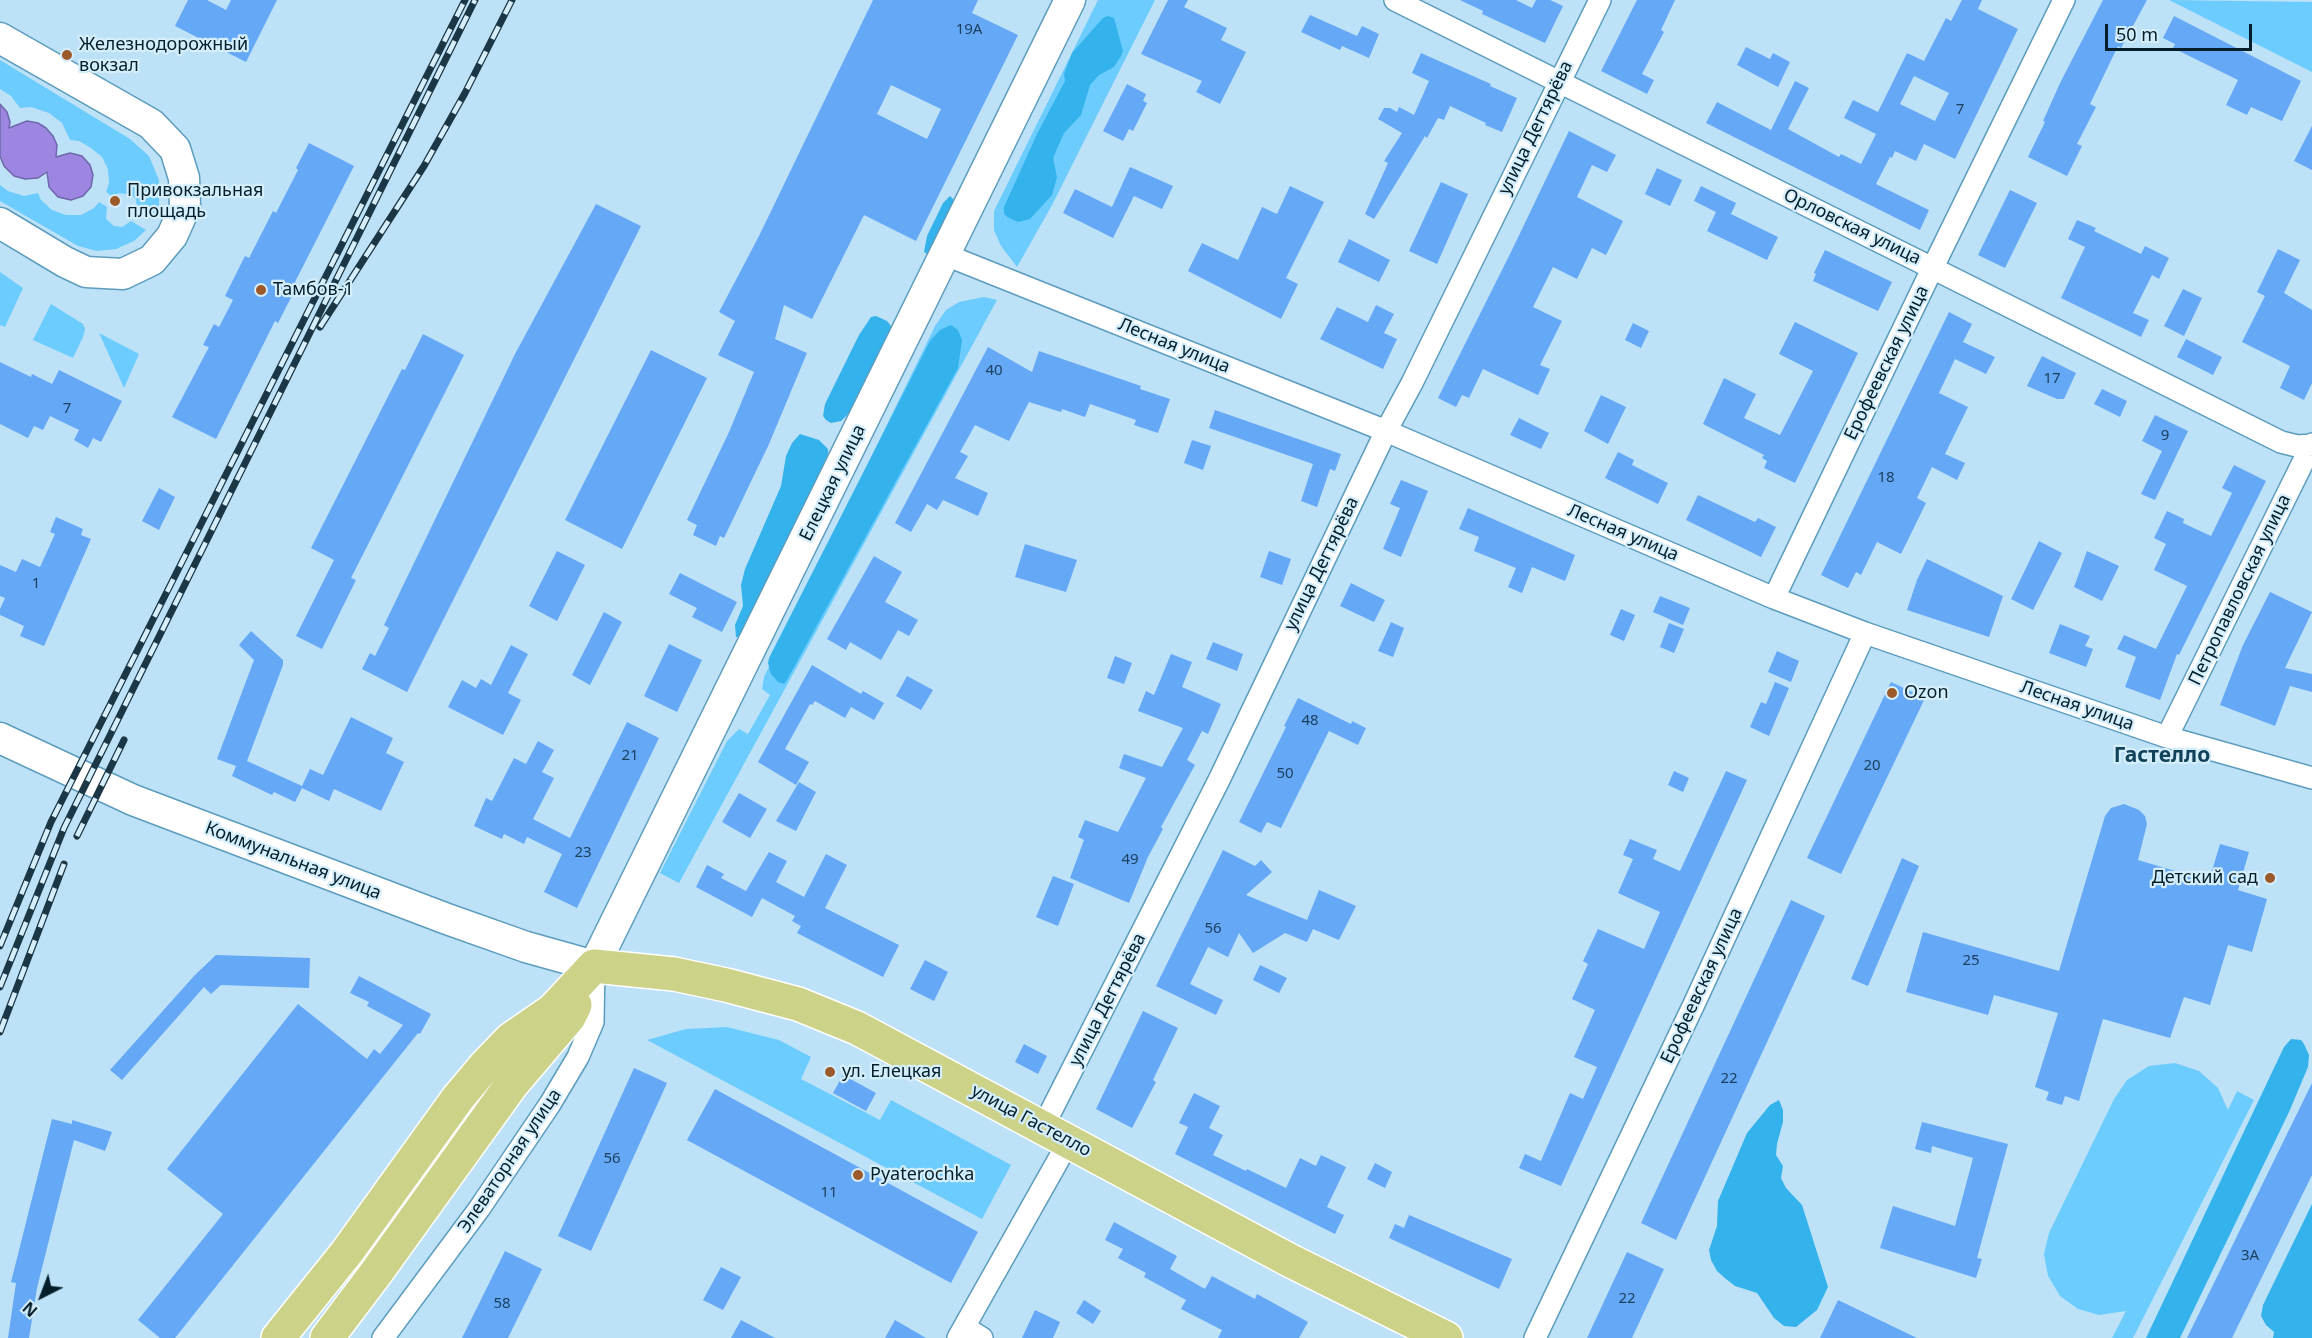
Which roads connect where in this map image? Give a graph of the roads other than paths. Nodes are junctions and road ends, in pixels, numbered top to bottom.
1 (1070, 0) edge
2 (1395, 0) edge
3 (1600, 0) edge
4 (2064, 0) edge
5 (0, 38) edge
6 (1559, 81) junction
7 (0, 223) edge
8 (946, 255) junction
9 (1933, 267) junction
10 (1386, 431) junction
11 (2312, 445) edge
12 (1774, 598) junction
13 (1865, 633) junction
14 (2167, 736) junction
15 (0, 738) edge
16 (2312, 778) edge
17 (594, 966) junction
18 (1056, 1134) junction
19 (968, 1334) edge
20 (278, 1338) edge
21 (327, 1338) edge
22 (383, 1338) edge
23 (1446, 1338) edge
24 (1534, 1338) edge

1 - 8 main road, Елецкая улица
2 - 6 street, Орловская улица
3 - 6 street, улица Дегтярёва
4 - 9 street, Ерофеевская улица
5 - 7 main road
6 - 9 street, Орловская улица
6 - 10 street, улица Дегтярёва
8 - 10 street, Лесная улица
8 - 17 main road, Елецкая улица
9 - 11 street, Орловская улица
9 - 12 street, Ерофеевская улица
10 - 12 street, Лесная улица
10 - 18 street, улица Дегтярёва
11 - 14 street, Петропавловская улица
12 - 13 street, Лесная улица
13 - 14 street, Лесная улица
13 - 24 street, Ерофеевская улица
14 - 16 street, Лесная улица
15 - 17 main road, Коммунальная улица
17 - 18 main road, улица Гастелло
17 - 20 main road
17 - 21 main road
17 - 22 street, Элеваторная улица
18 - 19 street, улица Дегтярёва
18 - 23 main road, улица Гастелло

